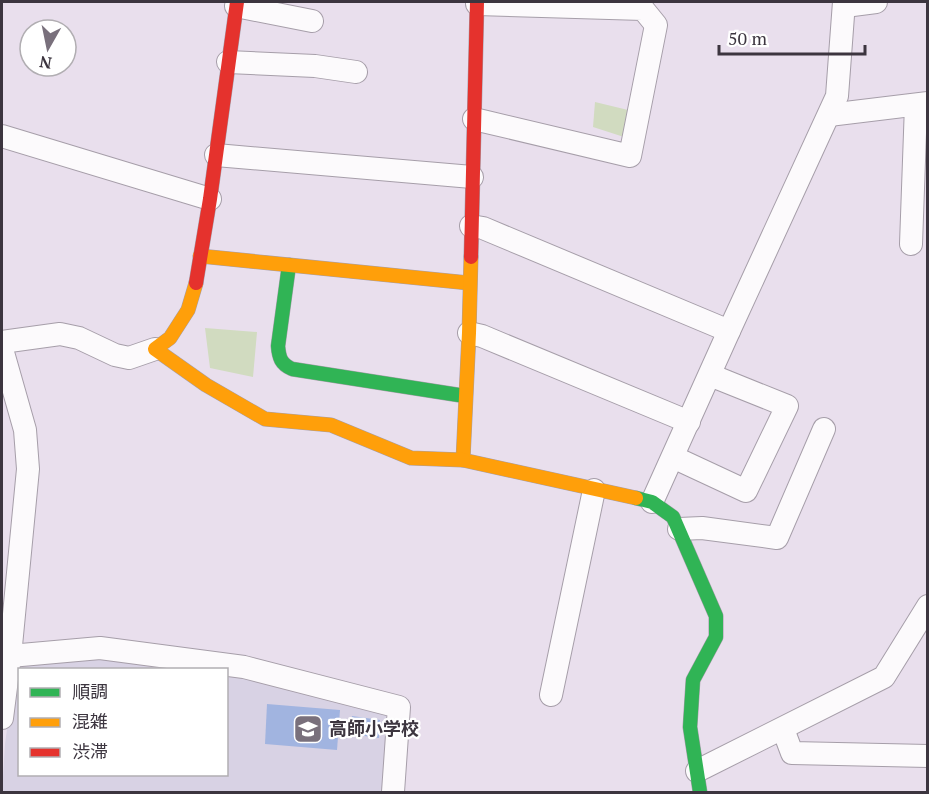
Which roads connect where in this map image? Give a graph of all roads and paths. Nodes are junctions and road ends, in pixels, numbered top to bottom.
1 (876, 2) edge
2 (477, 3) edge
3 (236, 4) edge
4 (844, 4) edge
5 (312, 21) dead end
6 (228, 62) junction
7 (356, 72) dead end
8 (922, 104) edge
9 (829, 115) junction
10 (474, 119) junction
11 (2, 136) edge
12 (216, 156) junction
13 (472, 177) junction
14 (210, 199) junction
15 (471, 226) junction
16 (911, 244) dead end
17 (200, 256) junction
18 (289, 265) junction
19 (469, 282) junction
20 (729, 331) junction
21 (469, 333) junction
22 (2, 342) edge
23 (155, 349) junction
24 (3, 362) edge
25 (710, 375) junction
26 (465, 396) junction
27 (689, 422) junction
28 (824, 429) dead end
29 (673, 457) junction
30 (463, 460) junction
31 (594, 490) junction
32 (652, 502) junction
33 (679, 529) junction
34 (927, 606) edge
35 (10, 656) junction
36 (551, 695) dead end
37 (2, 718) edge
38 (783, 729) junction
39 (927, 756) edge
40 (699, 782) edge
41 (393, 792) edge

1 - 4 street
2 - 10 street
2 - 10 street
3 - 5 street
3 - 6 street
4 - 9 street
6 - 7 street
6 - 12 street
8 - 9 street
8 - 16 street
9 - 20 street
10 - 13 street
11 - 14 street
12 - 13 street
12 - 14 street
13 - 15 street
14 - 17 street
15 - 19 street
15 - 20 street
17 - 18 street
17 - 23 street
18 - 19 street
18 - 26 street
19 - 21 street
20 - 25 street
21 - 26 street
21 - 27 street
22 - 23 street
23 - 30 street
24 - 35 street
25 - 27 street
25 - 29 street
26 - 30 street
27 - 29 street
28 - 33 street
29 - 32 street
30 - 31 street
31 - 32 street
31 - 36 street
32 - 33 street
33 - 40 street
34 - 38 street
35 - 37 street
35 - 41 street
38 - 39 street
38 - 40 street

